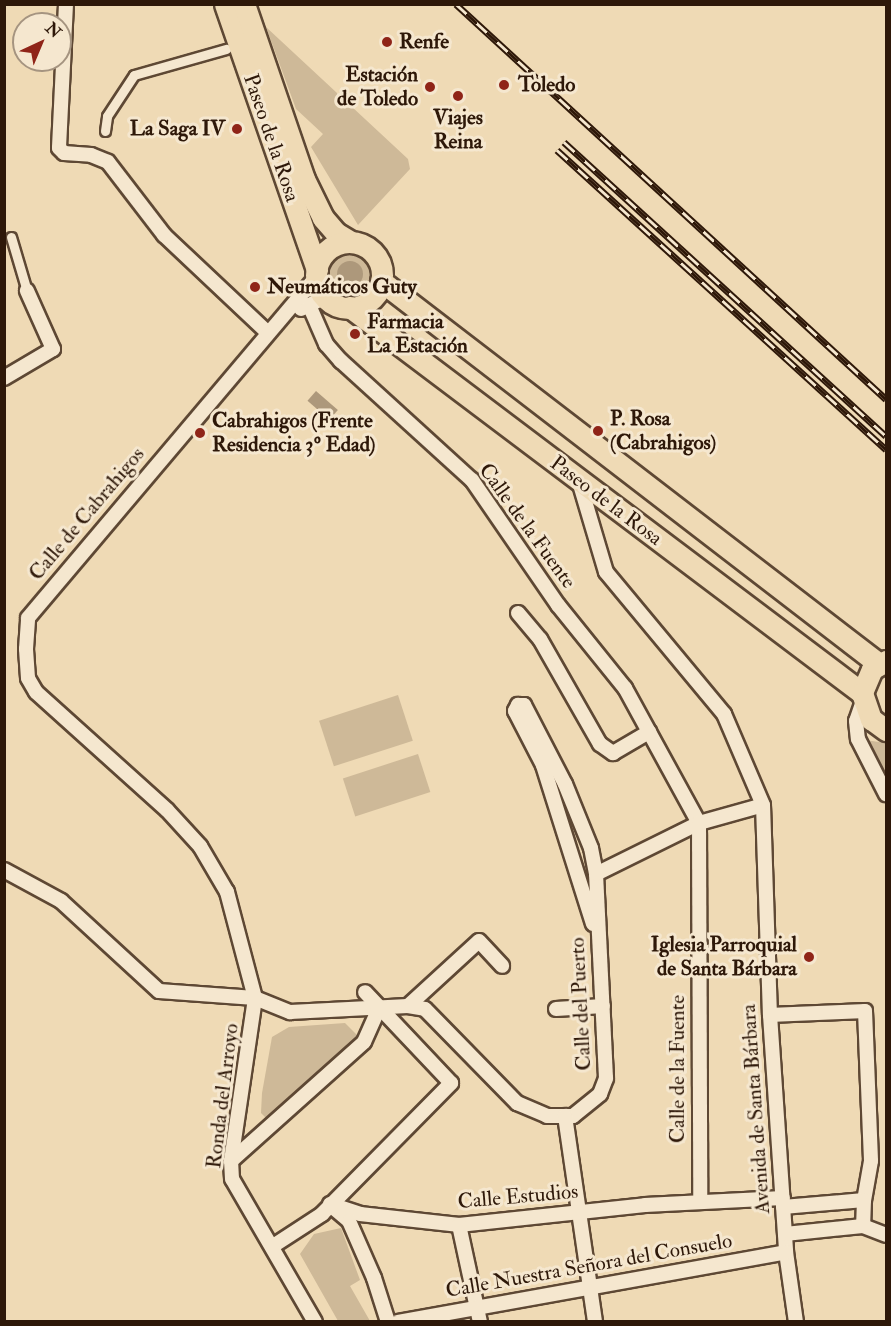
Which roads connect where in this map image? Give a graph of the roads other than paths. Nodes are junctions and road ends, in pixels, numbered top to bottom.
1 (66, 4) edge
2 (225, 4) edge
3 (244, 4) edge
4 (226, 49) dead end
5 (105, 131) dead end
6 (11, 237) dead end
7 (351, 242) junction
8 (317, 273) junction
9 (381, 281) junction
10 (27, 291) joint
11 (317, 301) junction
12 (350, 307) junction
13 (278, 321) junction
14 (267, 332) junction
15 (4, 378) edge
16 (579, 481) junction
17 (518, 613) dead end
18 (883, 662) edge
19 (862, 697) junction
20 (886, 730) edge
21 (649, 732) junction
22 (886, 794) edge
23 (763, 805) junction
24 (699, 823) junction
25 (4, 870) edge
26 (596, 874) junction
27 (502, 966) dead end
28 (601, 971) junction
29 (364, 992) dead end
30 (255, 998) junction
31 (408, 1006) junction
32 (603, 1006) junction
33 (379, 1008) junction
34 (556, 1009) dead end
35 (770, 1015) junction
36 (565, 1116) junction
37 (231, 1161) junction
38 (864, 1200) junction
39 (700, 1202) junction
40 (783, 1202) junction
41 (330, 1204) junction
42 (577, 1213) junction
43 (459, 1225) junction
44 (863, 1226) junction
45 (785, 1234) junction
46 (886, 1235) edge
47 (273, 1246) junction
48 (786, 1252) junction
49 (590, 1287) junction
50 (478, 1307) junction
51 (315, 1322) edge
52 (388, 1322) edge
53 (398, 1322) edge
54 (480, 1322) edge
55 (595, 1322) edge
56 (796, 1322) edge

1 - 14 street
2 - 8 main road, Paseo de la Rosa
3 - 7 main road, Paseo de la Rosa
4 - 5 street
6 - 10 street
7 - 8 main road
7 - 9 main road, Paseo de la Rosa
8 - 11 main road, Paseo de la Rosa
8 - 13 street, Calle de Cabrahigos
9 - 12 main road
9 - 18 main road, Paseo de la Rosa
10 - 15 street
11 - 12 main road, Paseo de la Rosa
11 - 13 street
11 - 21 street, Calle de la Fuente
12 - 16 main road, Paseo de la Rosa
13 - 14 street, Calle de Cabrahigos
14 - 30 street, Calle de Cabrahigos
16 - 19 main road, Paseo de la Rosa
16 - 23 street, Avenida de Santa Bárbara
17 - 21 street
18 - 19 main road, Paseo de la Rosa
19 - 20 main road, Paseo de la Rosa
19 - 22 street
21 - 24 street, Calle de la Fuente
23 - 24 street
23 - 35 street, Avenida de Santa Bárbara
24 - 26 street
24 - 39 street, Calle de la Fuente
25 - 30 street
26 - 28 street, Calle del Puerto
26 - 28 street, Calle del Puerto
27 - 31 street
28 - 32 street, Calle del Puerto
29 - 33 street
30 - 33 street
30 - 37 street, Ronda del Arroyo
31 - 33 street
31 - 36 street
32 - 34 street
32 - 36 street, Calle del Puerto
33 - 37 street
33 - 41 street
35 - 38 street
35 - 40 street, Avenida de Santa Bárbara
36 - 42 street
37 - 47 street, Ronda del Arroyo
38 - 40 street, Calle Estudios
38 - 44 street
39 - 40 street, Calle Estudios
39 - 42 street, Calle Estudios
40 - 45 street, Avenida de Santa Bárbara
41 - 43 street, Calle Estudios
41 - 47 street
41 - 52 street
42 - 43 street, Calle Estudios
42 - 49 street
43 - 50 street
44 - 45 street
44 - 46 street
45 - 48 street, Avenida de Santa Bárbara
47 - 51 street, Ronda del Arroyo
48 - 49 street, Calle Nuestra Señora del Consuelo
48 - 56 street, Avenida de Santa Bárbara
49 - 50 street, Calle Nuestra Señora del Consuelo
49 - 55 street
50 - 53 street, Calle Nuestra Señora del Consuelo
50 - 54 street

